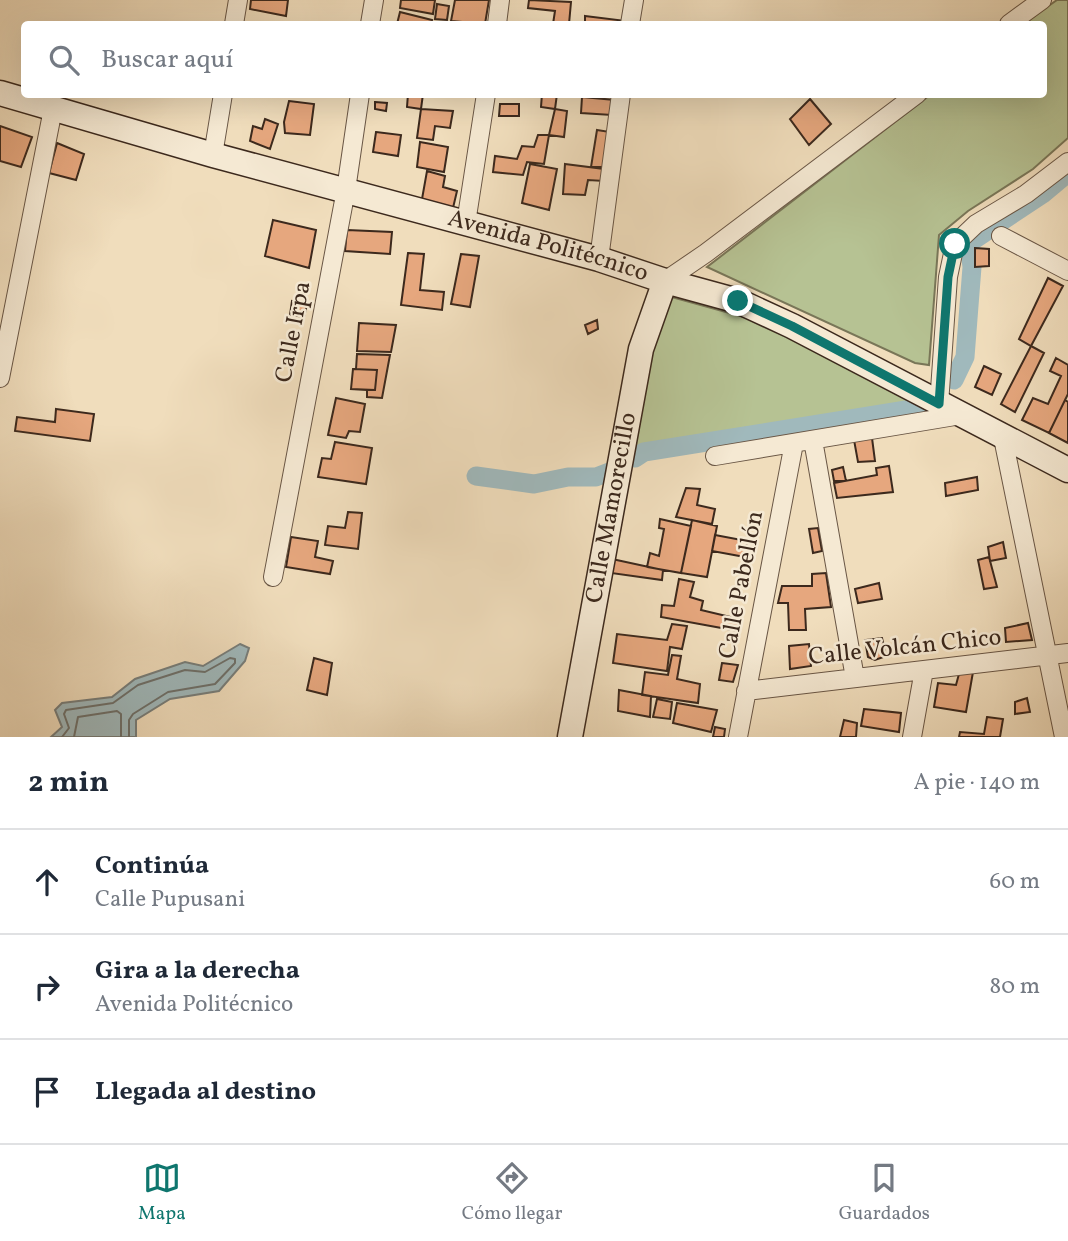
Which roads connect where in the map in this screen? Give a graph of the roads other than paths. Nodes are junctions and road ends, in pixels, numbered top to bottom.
1 (238, 0) edge
2 (374, 0) edge
3 (500, 0) edge
4 (634, 0) edge
5 (1042, 0) edge
6 (234, 21) edge
7 (370, 21) edge
8 (497, 21) edge
9 (630, 21) edge
10 (1013, 21) edge
11 (0, 93) edge
12 (222, 98) edge
13 (359, 98) edge
14 (485, 98) edge
15 (620, 98) edge
16 (912, 98) edge
17 (53, 109) junction
18 (213, 155) junction
19 (1068, 162) edge
20 (346, 190) junction
21 (466, 223) junction
22 (1001, 236) dead end
23 (599, 259) junction
24 (1068, 271) edge
25 (665, 281) junction
26 (0, 378) edge
27 (950, 409) junction
28 (1003, 438) junction
29 (813, 440) junction
30 (794, 443) junction
31 (715, 456) dead end
32 (1068, 470) edge
33 (273, 577) dead end
34 (1068, 653) edge
35 (1047, 657) junction
36 (925, 670) junction
37 (855, 678) junction
38 (746, 691) junction
39 (570, 737) edge
40 (738, 737) edge
41 (912, 737) edge
42 (1064, 737) edge

1 - 6 street
2 - 7 street
3 - 8 street
4 - 9 street
5 - 10 street
11 - 17 main road, Avenida Politécnico
12 - 18 street
13 - 20 street, Calle Irpa
14 - 21 street
15 - 23 street
16 - 25 street
17 - 18 main road, Avenida Politécnico
17 - 26 street
18 - 20 main road, Avenida Politécnico
19 - 27 street
20 - 21 main road, Avenida Politécnico
20 - 33 street, Calle Irpa
21 - 23 main road, Avenida Politécnico
22 - 24 street
23 - 25 main road, Avenida Politécnico
25 - 27 main road, Avenida Politécnico
25 - 39 main road, Calle Mamorecillo
27 - 28 main road, Avenida Politécnico
27 - 29 street
28 - 32 main road, Avenida Politécnico
28 - 35 street
29 - 30 street
29 - 37 street
30 - 31 street
30 - 38 street, Calle Pabellón
34 - 35 street, Calle Volcán Chico
35 - 36 street, Calle Volcán Chico
35 - 42 street
36 - 37 street, Calle Volcán Chico
36 - 41 street
37 - 38 street, Calle Volcán Chico
38 - 40 street, Calle Pabellón

